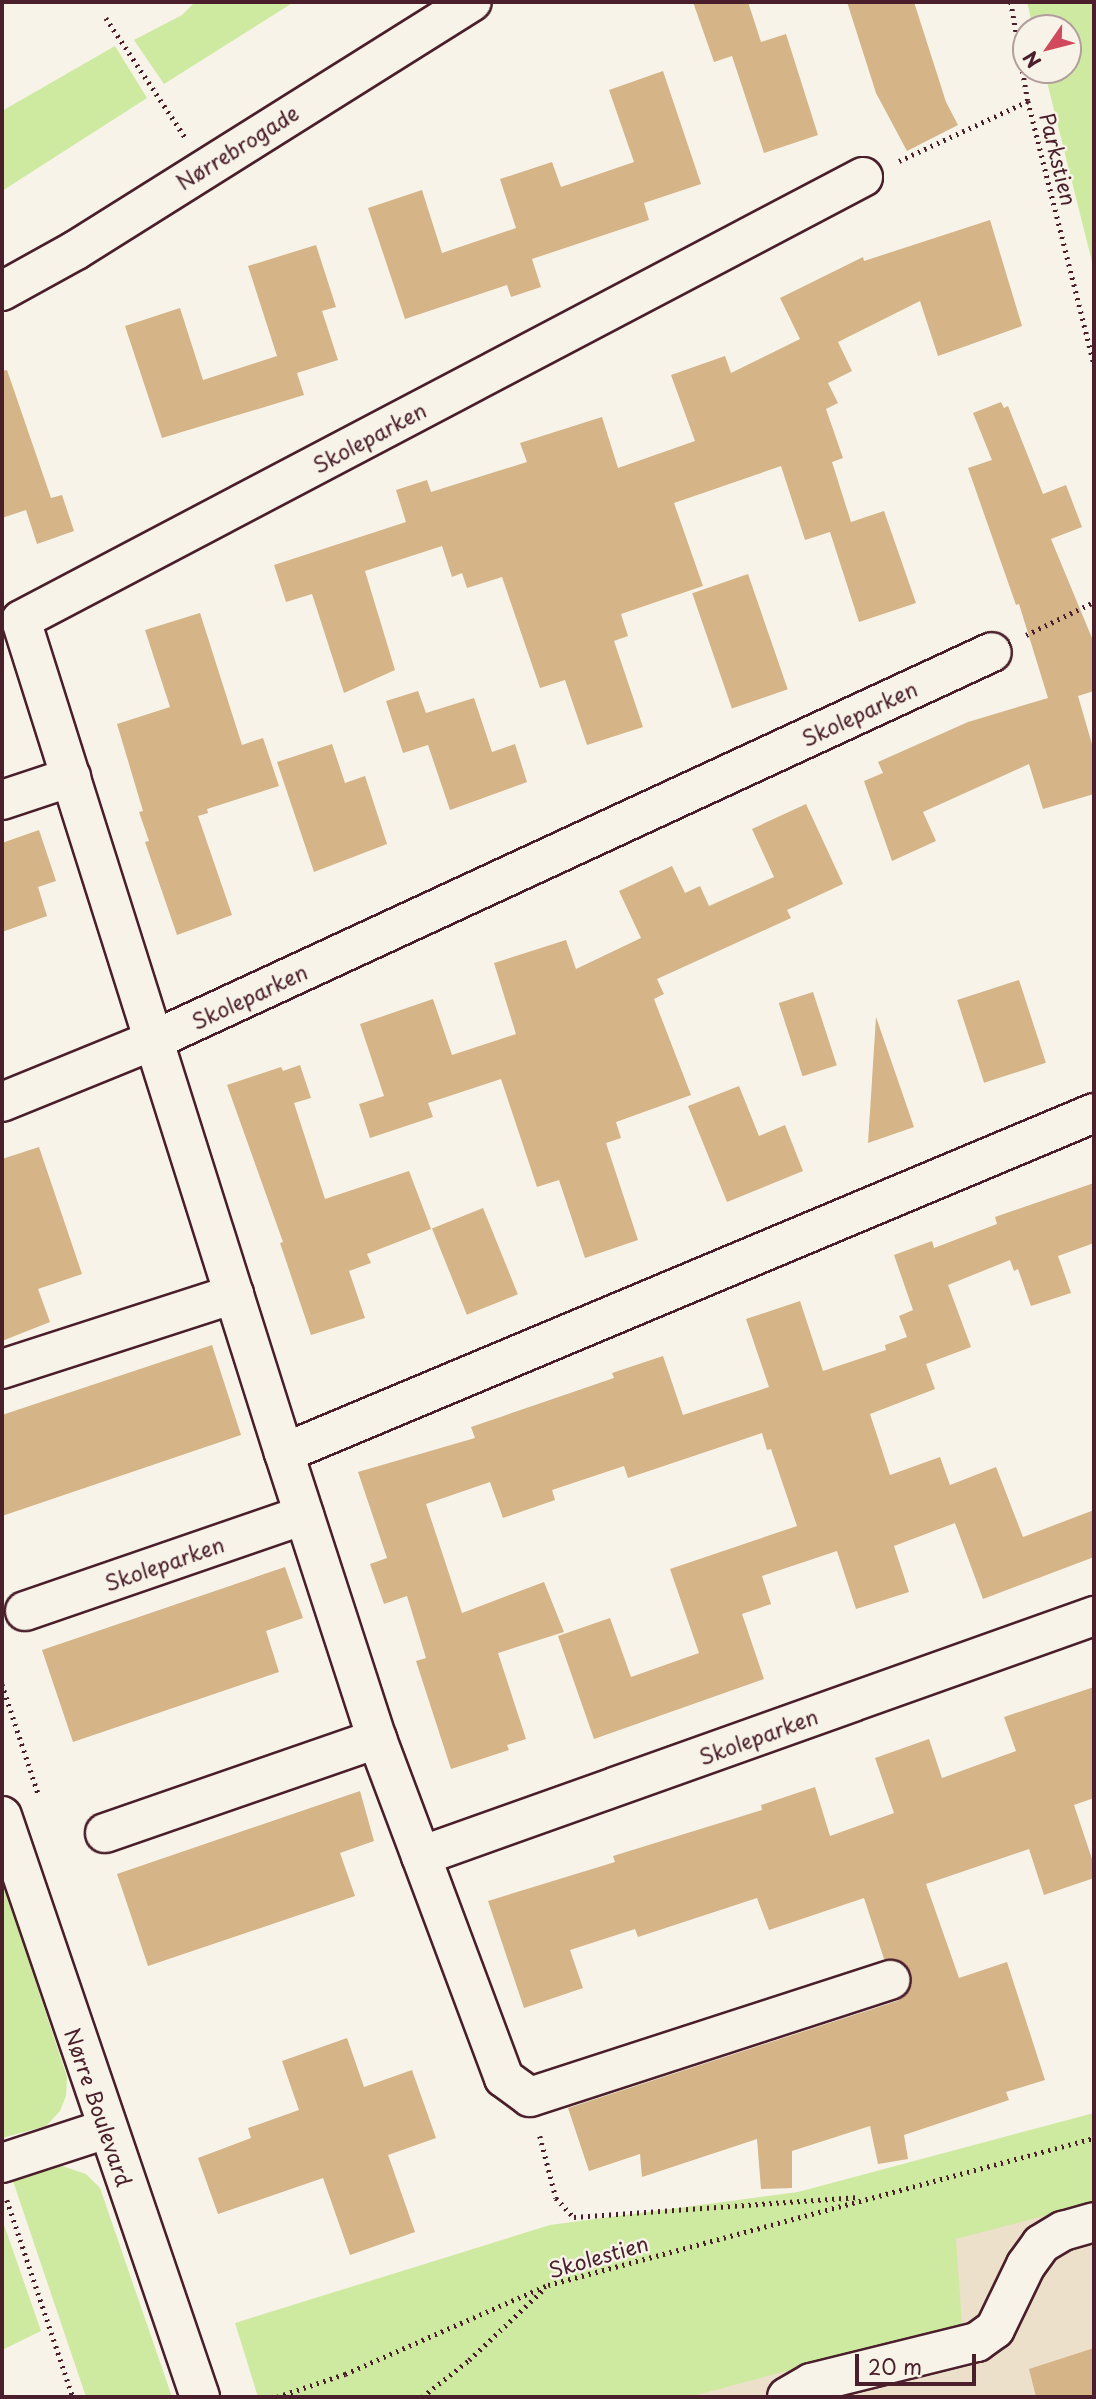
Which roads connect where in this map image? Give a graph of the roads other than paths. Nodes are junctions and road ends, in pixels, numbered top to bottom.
1 (472, 2) edge
2 (863, 177) road end
3 (2, 291) edge
4 (992, 652) road end
5 (71, 777) junction
6 (2, 800) edge
7 (154, 1040) junction
8 (2, 1102) edge
9 (1094, 1113) edge
10 (234, 1294) junction
11 (2, 1369) edge
12 (284, 1453) junction
13 (304, 1515) junction
14 (25, 1611) dead end
15 (1094, 1616) edge
16 (377, 1739) junction
17 (2, 1816) edge
18 (105, 1833) dead end
19 (421, 1856) junction
20 (890, 1980) dead end
21 (106, 2129) junction
22 (4, 2181) edge
23 (1094, 2222) edge
24 (200, 2397) edge
25 (787, 2397) edge

1 - 3 street, Nørrebrogade
2 - 5 street, Skoleparken
4 - 7 street, Skoleparken
5 - 6 street
5 - 7 street, Skoleparken
7 - 8 street, Skoleparken
7 - 10 street, Skoleparken
9 - 12 street
10 - 11 street
10 - 12 street, Skoleparken
12 - 13 street, Skoleparken
13 - 14 street, Skoleparken
13 - 16 street, Skoleparken
15 - 19 street, Skoleparken
16 - 18 street
16 - 19 street, Skoleparken
17 - 21 street, Nørre Boulevard
19 - 20 street, Skoleparken
21 - 22 street
21 - 24 street, Nørre Boulevard
23 - 25 street

